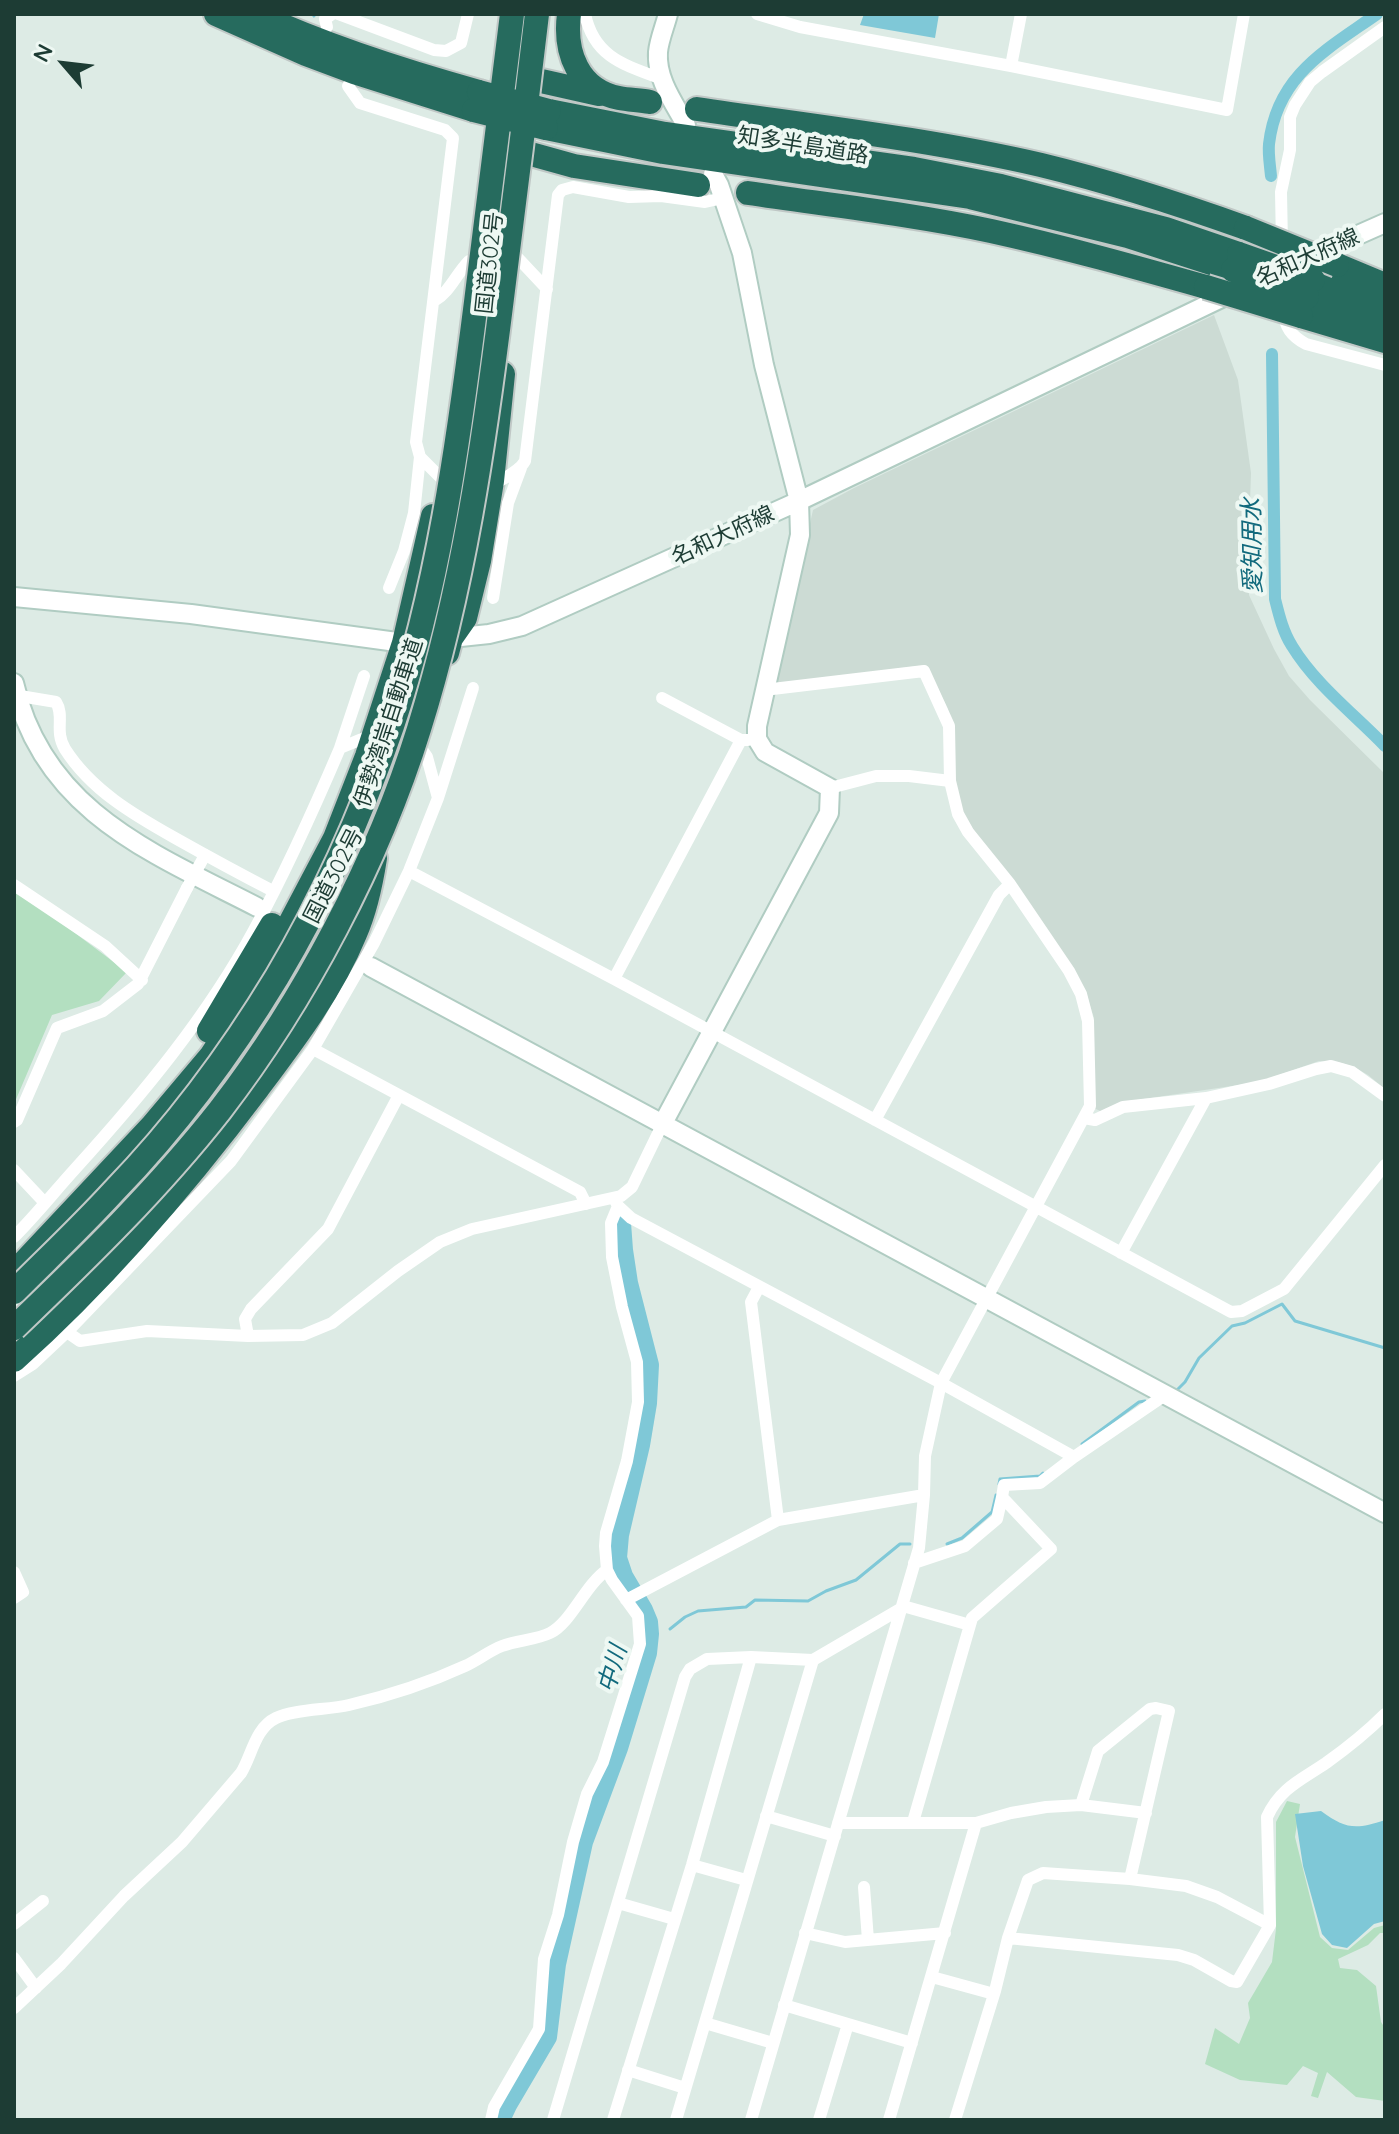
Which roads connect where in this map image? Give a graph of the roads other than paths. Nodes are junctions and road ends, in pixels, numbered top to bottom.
1 (216, 14) edge
2 (256, 14) edge
3 (335, 14) edge
4 (468, 14) edge
5 (502, 14) edge
6 (512, 14) edge
7 (537, 14) edge
8 (547, 14) edge
9 (569, 14) edge
10 (585, 14) edge
11 (668, 14) edge
12 (757, 14) edge
13 (1021, 14) edge
14 (1244, 14) edge
15 (327, 27) dead end
16 (1385, 27) edge
17 (1011, 66) junction
18 (496, 70) junction
19 (662, 79) junction
20 (539, 80) junction
21 (348, 86) dead end
22 (615, 98) junction
23 (476, 101) junction
24 (650, 102) dead end
25 (692, 117) joint
26 (488, 143) junction
27 (528, 154) junction
28 (705, 179) joint
29 (748, 193) dead end
30 (723, 198) junction
31 (1385, 223) edge
32 (516, 256) junction
33 (469, 261) junction
34 (1283, 268) junction
35 (1385, 285) edge
36 (547, 289) junction
37 (1307, 298) junction
38 (434, 301) junction
39 (1385, 305) edge
40 (1385, 322) edge
41 (1385, 341) edge
42 (1385, 365) edge
43 (420, 457) junction
44 (521, 468) junction
45 (441, 478) junction
46 (490, 487) junction
47 (799, 501) junction
48 (389, 588) dead end
49 (14, 597) edge
50 (493, 598) dead end
51 (451, 638) junction
52 (404, 643) junction
53 (364, 676) dead end
54 (473, 688) dead end
55 (764, 690) junction
56 (15, 691) edge
57 (662, 698) dead end
58 (375, 734) junction
59 (749, 740) junction
60 (418, 744) junction
61 (340, 748) junction
62 (950, 781) junction
63 (830, 788) junction
64 (438, 798) junction
65 (335, 838) junction
66 (205, 855) junction
67 (375, 858) junction
68 (409, 871) junction
69 (1010, 884) junction
70 (14, 885) edge
71 (273, 891) junction
72 (257, 907) dead end
73 (371, 967) dead end
74 (614, 979) junction
75 (142, 980) junction
76 (713, 1033) junction
77 (313, 1049) junction
78 (399, 1095) junction
79 (1385, 1096) edge
80 (1206, 1098) junction
81 (1084, 1118) junction
82 (875, 1120) junction
83 (14, 1122) edge
84 (662, 1125) junction
85 (1385, 1165) edge
86 (14, 1170) edge
87 (616, 1202) junction
88 (45, 1203) junction
89 (586, 1204) junction
90 (1035, 1207) junction
91 (14, 1237) edge
92 (14, 1250) edge
93 (1121, 1253) junction
94 (14, 1273) edge
95 (759, 1287) junction
96 (14, 1292) edge
97 (987, 1298) junction
98 (14, 1330) edge
99 (67, 1332) junction
100 (248, 1336) junction
101 (14, 1360) edge
102 (14, 1376) edge
103 (941, 1383) junction
104 (1165, 1395) junction
105 (1074, 1457) junction
106 (924, 1495) junction
107 (1002, 1497) junction
108 (1385, 1513) edge
109 (778, 1520) junction
110 (914, 1563) junction
111 (607, 1570) junction
112 (14, 1572) edge
113 (14, 1598) edge
114 (626, 1600) junction
115 (902, 1607) junction
116 (970, 1625) junction
117 (751, 1657) junction
118 (813, 1660) junction
119 (1385, 1714) edge
120 (1081, 1805) junction
121 (1146, 1813) junction
122 (766, 1816) junction
123 (913, 1822) junction
124 (976, 1823) junction
125 (836, 1829) junction
126 (692, 1865) junction
127 (1130, 1879) junction
128 (746, 1880) junction
129 (864, 1887) dead end
130 (43, 1901) dead end
131 (618, 1903) junction
132 (674, 1919) junction
133 (14, 1924) edge
134 (1270, 1925) junction
135 (805, 1933) junction
136 (945, 1933) junction
137 (1008, 1938) junction
138 (868, 1940) junction
139 (14, 1958) edge
140 (932, 1977) junction
141 (36, 1988) junction
142 (994, 1994) junction
143 (784, 2005) junction
144 (14, 2008) edge
145 (705, 2023) junction
146 (848, 2024) junction
147 (773, 2043) junction
148 (912, 2043) junction
149 (628, 2070) junction
150 (685, 2088) junction
151 (491, 2120) edge
152 (553, 2120) edge
153 (613, 2120) edge
154 (676, 2120) edge
155 (751, 2120) edge
156 (819, 2120) edge
157 (889, 2120) edge
158 (955, 2120) edge

1 - 23 highway, 知多半島道路
2 - 23 highway, 知多半島道路
3 - 4 street
3 - 15 street
5 - 18 highway, 国道302号
6 - 96 highway, 伊勢湾岸自動車道, bridge
7 - 98 highway, 伊勢湾岸自動車道, bridge
8 - 20 highway, 国道302号
9 - 22 highway
10 - 19 street
11 - 19 street
12 - 17 street
13 - 17 street
14 - 17 street
16 - 34 street
18 - 20 highway
18 - 26 highway, 国道302号
19 - 25 street
20 - 22 highway
20 - 27 highway, 国道302号
21 - 38 street
22 - 24 highway
23 - 37 highway, 知多半島道路, bridge
25 - 35 highway, bridge
26 - 27 highway
26 - 33 highway, 国道302号
27 - 28 highway
27 - 32 highway, 国道302号
28 - 30 street
29 - 37 highway, bridge
30 - 36 street
30 - 47 street
31 - 34 street, 名和大府線
32 - 36 street
32 - 46 highway, 国道302号
33 - 38 street
33 - 45 highway, 国道302号
34 - 42 street
34 - 47 street, 名和大府線
36 - 44 street
37 - 39 highway, 知多半島道路
37 - 40 highway, 知多半島道路
37 - 41 highway
38 - 43 street
43 - 45 street
43 - 48 street
44 - 46 street
44 - 50 street
45 - 52 highway, 国道302号
46 - 51 highway, 国道302号
47 - 51 street, 名和大府線
47 - 55 street
49 - 52 street, 名和大府線
51 - 52 street, 名和大府線
51 - 60 highway, 国道302号
52 - 58 highway, 国道302号
53 - 61 street
54 - 64 street
55 - 59 street
55 - 62 street
56 - 66 street
56 - 72 street
57 - 59 street
58 - 61 street
58 - 65 highway, 国道302号
59 - 63 street
59 - 74 street
60 - 64 street
60 - 67 highway, 国道302号
61 - 71 street
62 - 63 street
62 - 69 street
63 - 76 street
64 - 68 street
65 - 92 highway
65 - 94 highway, 国道302号
66 - 71 street
66 - 75 street, bridge
67 - 98 highway, 国道302号
67 - 101 highway
68 - 74 street
68 - 77 street
69 - 81 street
69 - 82 street
70 - 75 street
71 - 88 street
73 - 84 street
74 - 76 street
75 - 83 street
76 - 82 street
76 - 84 street
77 - 78 street
77 - 99 street
78 - 89 street
78 - 100 street
79 - 80 street
80 - 81 street
80 - 93 street
81 - 90 street
82 - 90 street
84 - 87 street
84 - 97 street
85 - 93 street
86 - 88 street
87 - 89 street
87 - 95 street
87 - 111 street
88 - 91 street
89 - 100 street
90 - 93 street
90 - 97 street
95 - 103 street
95 - 109 street
97 - 103 street
97 - 104 street
99 - 100 street
99 - 102 street
103 - 105 street
103 - 106 street
104 - 105 street
104 - 108 street
105 - 107 street
106 - 109 street
106 - 110 street
107 - 110 street
107 - 116 street
109 - 114 street
110 - 115 street
111 - 114 street
111 - 141 street
112 - 113 street
114 - 151 street
115 - 116 street
115 - 118 street
115 - 125 street
116 - 123 street
117 - 118 street
117 - 126 street
117 - 131 street
118 - 122 street
119 - 134 street
120 - 121 street
120 - 121 street
120 - 124 street
121 - 127 street
122 - 125 street
122 - 128 street
123 - 124 street
123 - 125 street
124 - 136 street
125 - 135 street
126 - 128 street
126 - 132 street
127 - 134 street
127 - 137 street
128 - 145 street
129 - 138 street
130 - 133 street
131 - 132 street
131 - 152 street
132 - 149 street
134 - 137 street
135 - 138 street
135 - 143 street
136 - 138 street
136 - 140 street
137 - 142 street
139 - 141 street
140 - 142 street
140 - 148 street
141 - 144 street
142 - 158 street
143 - 146 street
143 - 147 street
145 - 147 street
145 - 150 street
146 - 148 street
146 - 156 street
147 - 155 street
148 - 157 street
149 - 150 street
149 - 153 street
150 - 154 street

